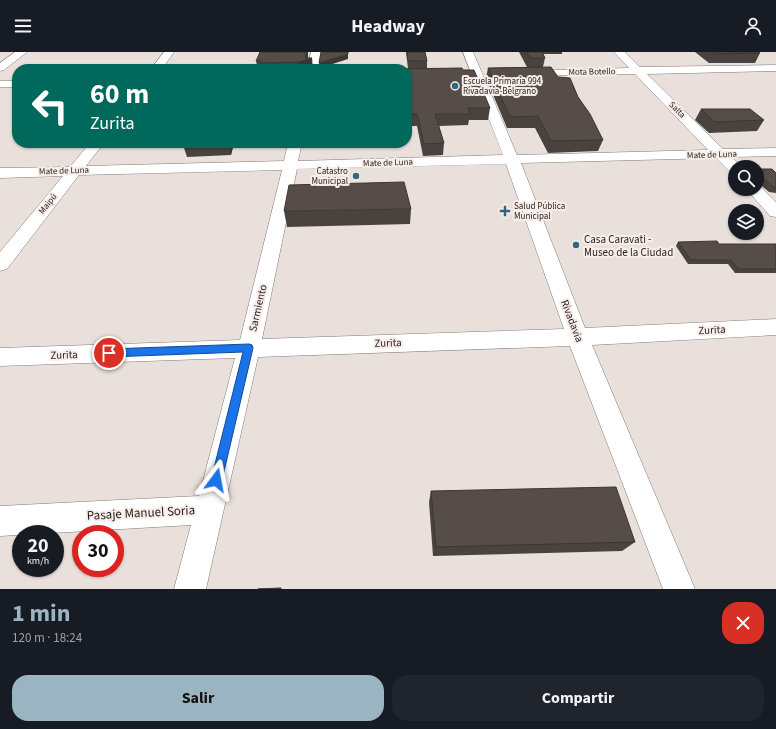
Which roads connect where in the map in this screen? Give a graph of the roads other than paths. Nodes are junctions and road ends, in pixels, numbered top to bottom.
1 (22, 52) edge
2 (169, 52) edge
3 (316, 52) edge
4 (468, 52) edge
5 (619, 52) edge
6 (160, 64) edge
7 (314, 64) edge
8 (0, 68) edge
9 (776, 68) edge
10 (638, 71) junction
11 (512, 73) edge
12 (0, 84) edge
13 (12, 84) edge
14 (92, 148) edge
15 (294, 148) edge
16 (776, 152) edge
17 (721, 155) junction
18 (512, 159) junction
19 (728, 162) edge
20 (289, 166) junction
21 (74, 171) junction
22 (0, 174) edge
23 (761, 196) edge
24 (776, 212) edge
25 (0, 265) edge
26 (776, 327) edge
27 (578, 337) junction
28 (249, 348) junction
29 (0, 357) edge
30 (209, 510) junction
31 (0, 521) edge
32 (190, 589) edge
33 (679, 589) edge

1 - 8 street
2 - 6 street
3 - 7 street
4 - 18 street, Rivadavia
5 - 10 street, Salta
9 - 10 street, Mota Botello
10 - 11 street, Mota Botello
10 - 17 street, Salta
12 - 13 street
14 - 21 street, Maipú
15 - 20 street, Sarmiento
16 - 17 street, Mate de Luna
17 - 18 street, Mate de Luna
17 - 19 street, Salta
18 - 20 street, Mate de Luna
18 - 27 street, Rivadavia
20 - 21 street, Mate de Luna
20 - 28 street, Sarmiento
21 - 22 street, Mate de Luna
21 - 25 street, Maipú
23 - 24 street
26 - 27 street, Zurita
27 - 28 street, Zurita
27 - 33 street, Rivadavia
28 - 29 street, Zurita
28 - 30 street, Sarmiento
30 - 31 street, Pasaje Manuel Soria
30 - 32 street, Sarmiento

